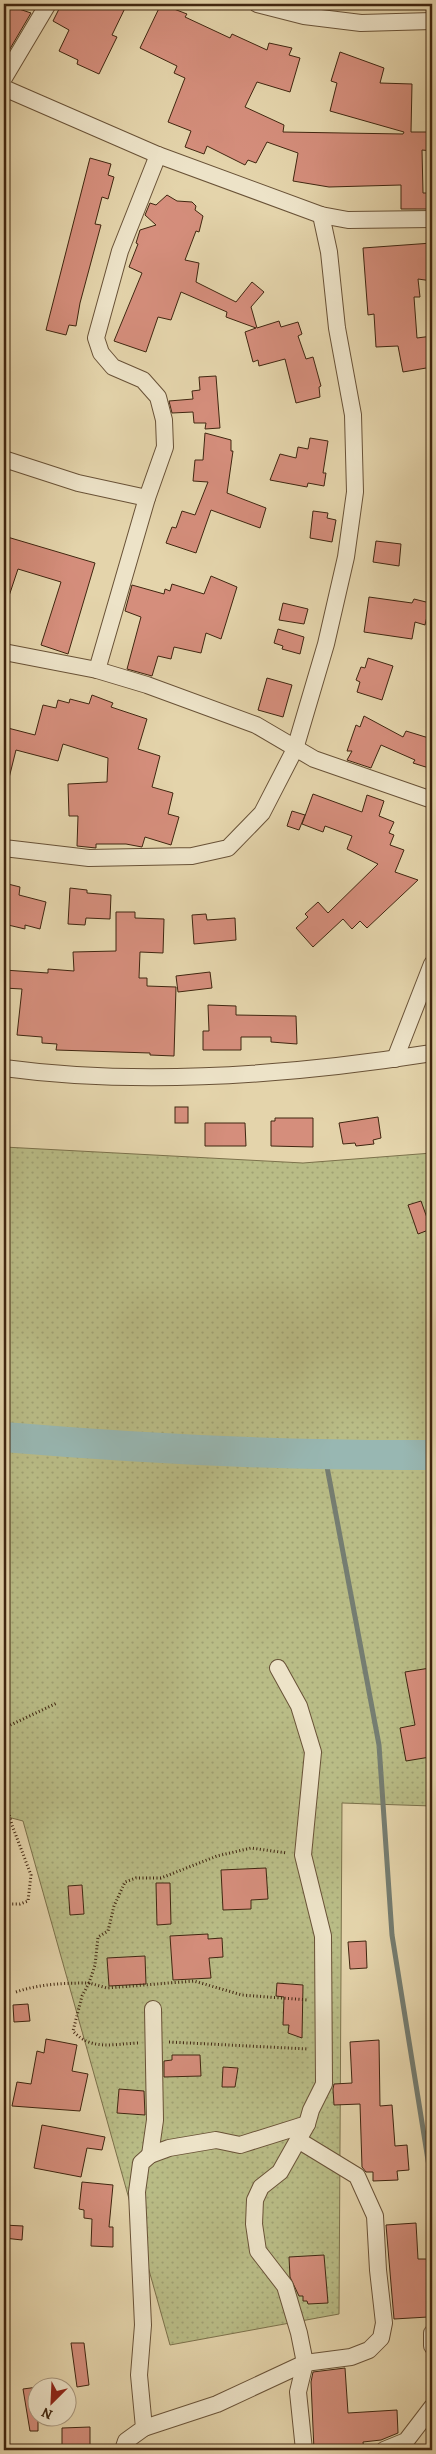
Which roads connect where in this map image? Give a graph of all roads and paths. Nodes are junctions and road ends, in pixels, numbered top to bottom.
1 (48, 4) edge
2 (257, 4) edge
3 (432, 21) edge
4 (4, 78) edge
5 (4, 88) edge
6 (158, 154) junction
7 (321, 215) junction
8 (432, 219) edge
9 (4, 460) edge
10 (147, 498) junction
11 (4, 652) edge
12 (96, 670) junction
13 (295, 749) junction
14 (432, 800) edge
15 (4, 848) edge
16 (432, 964) edge
17 (432, 1053) edge
18 (395, 1059) junction
19 (4, 1068) edge
20 (278, 1668) dead end
21 (56, 1703) dead end
22 (4, 1728) edge
23 (4, 1795) edge
24 (302, 1855) junction
25 (4, 1904) edge
26 (89, 1983) junction
27 (16, 1992) dead end
28 (322, 2001) junction
29 (153, 2009) dead end
30 (153, 2042) junction
31 (323, 2049) junction
32 (307, 2124) junction
33 (298, 2140) junction
34 (150, 2155) junction
35 (432, 2333) edge
36 (432, 2346) edge
37 (305, 2363) junction
38 (432, 2406) edge
39 (144, 2428) junction
40 (35, 2450) edge
41 (77, 2450) edge
42 (123, 2450) edge
43 (304, 2450) edge
44 (384, 2450) edge

1 - 4 street
2 - 3 street
5 - 6 street
6 - 7 street
6 - 10 street
7 - 8 street
7 - 13 street
9 - 10 street
10 - 12 street
11 - 12 street
12 - 13 street
13 - 14 street
13 - 15 street
16 - 18 street
17 - 18 street
18 - 19 street
20 - 24 street
21 - 22 path
23 - 25 path
24 - 26 path
24 - 28 street
26 - 27 path
26 - 28 path
26 - 30 path
28 - 31 street
29 - 30 street
30 - 31 path
30 - 34 street
31 - 32 street
32 - 33 street
32 - 34 street
33 - 37 street
33 - 37 street
34 - 39 street
35 - 36 street
37 - 39 street
37 - 43 street
38 - 44 street
39 - 42 street
40 - 41 path

